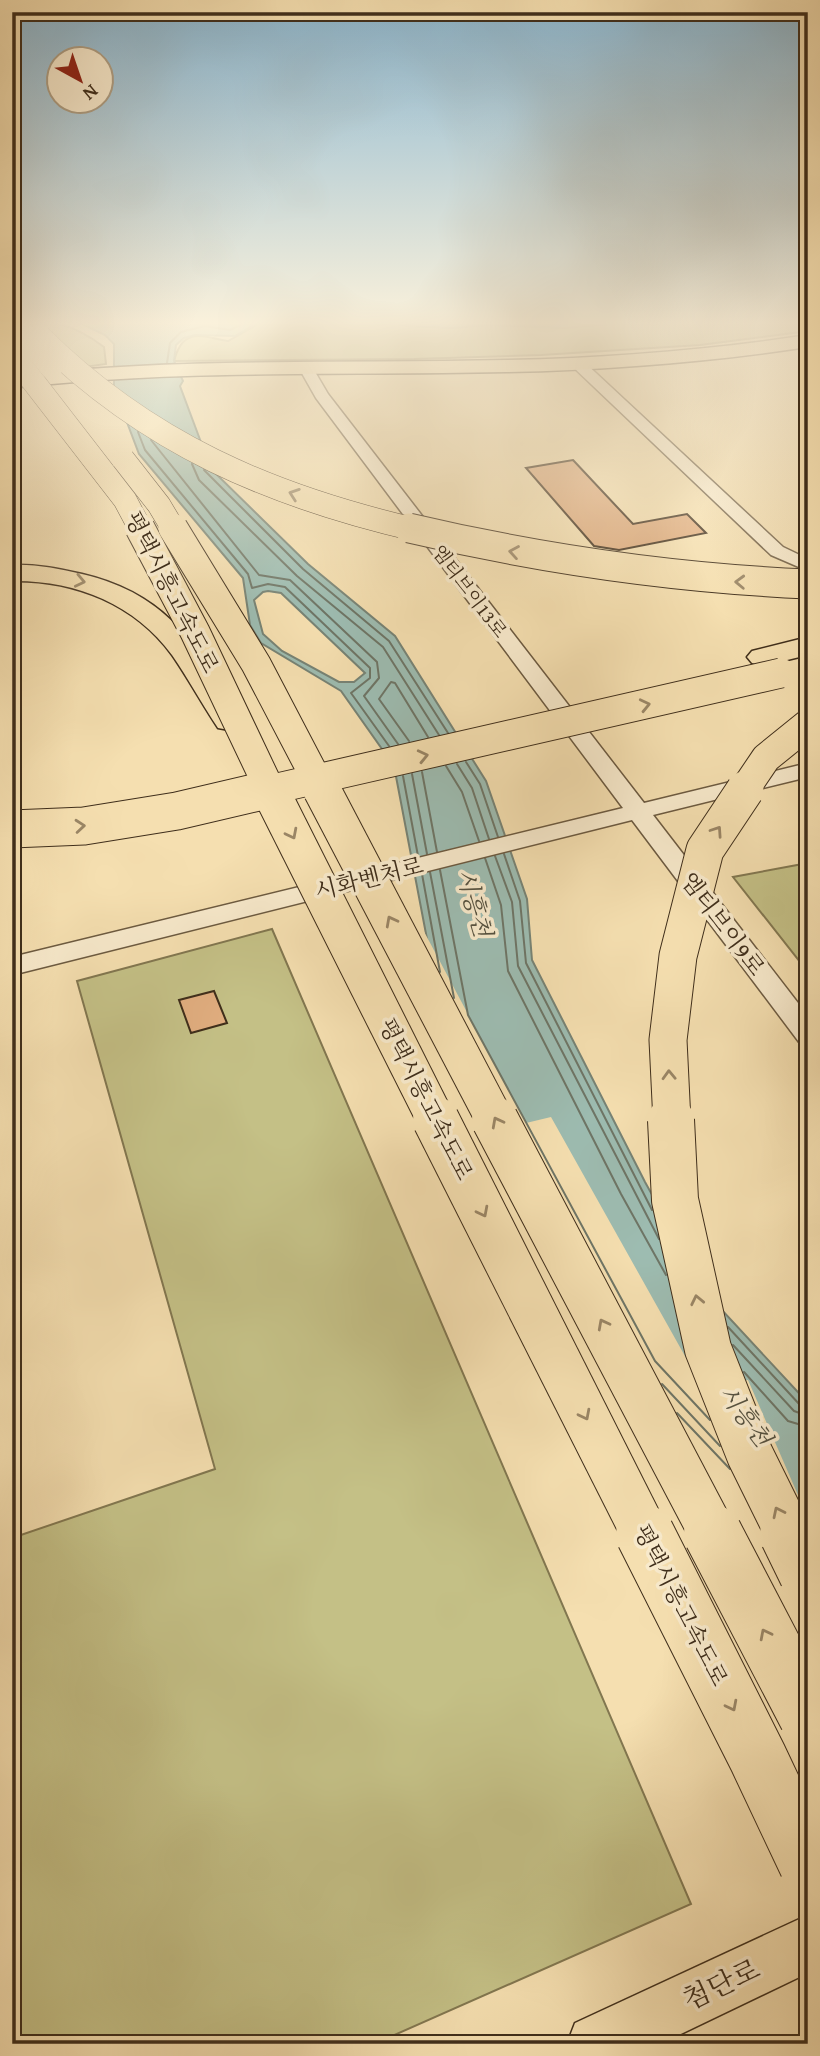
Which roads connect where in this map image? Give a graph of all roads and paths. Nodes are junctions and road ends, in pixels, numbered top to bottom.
1 (61, 417) edge
2 (89, 417) edge
3 (135, 417) edge
4 (337, 417) edge
5 (634, 417) edge
6 (808, 566) edge
7 (12, 573) edge
8 (808, 584) edge
9 (808, 646) edge
10 (784, 666) edge
11 (808, 724) edge
12 (258, 767) junction
13 (808, 770) edge
14 (12, 807) edge
15 (638, 812) junction
16 (12, 829) edge
17 (12, 967) edge
18 (808, 1035) edge
19 (808, 1573) edge
20 (808, 1716) edge
21 (808, 1864) edge
22 (808, 1943) edge
23 (596, 2044) edge

1 - 12 highway, 평택시흥고속도로, bridge
20 -> 2 highway, 평택시흥고속도로, bridge
8 -> 3 highway, bridge
4 - 15 street, 엠티브이13로
5 - 6 street
7 -> 12 highway, bridge
9 - 10 highway
10 - 14 highway, bridge
16 -> 10 highway, bridge
19 -> 11 highway, bridge
12 -> 21 highway, 평택시흥고속도로, bridge
13 - 15 street, 시화벤처로
15 - 17 street, 시화벤처로
15 - 18 street, 엠티브이9로
22 - 23 main road, 첨단로

